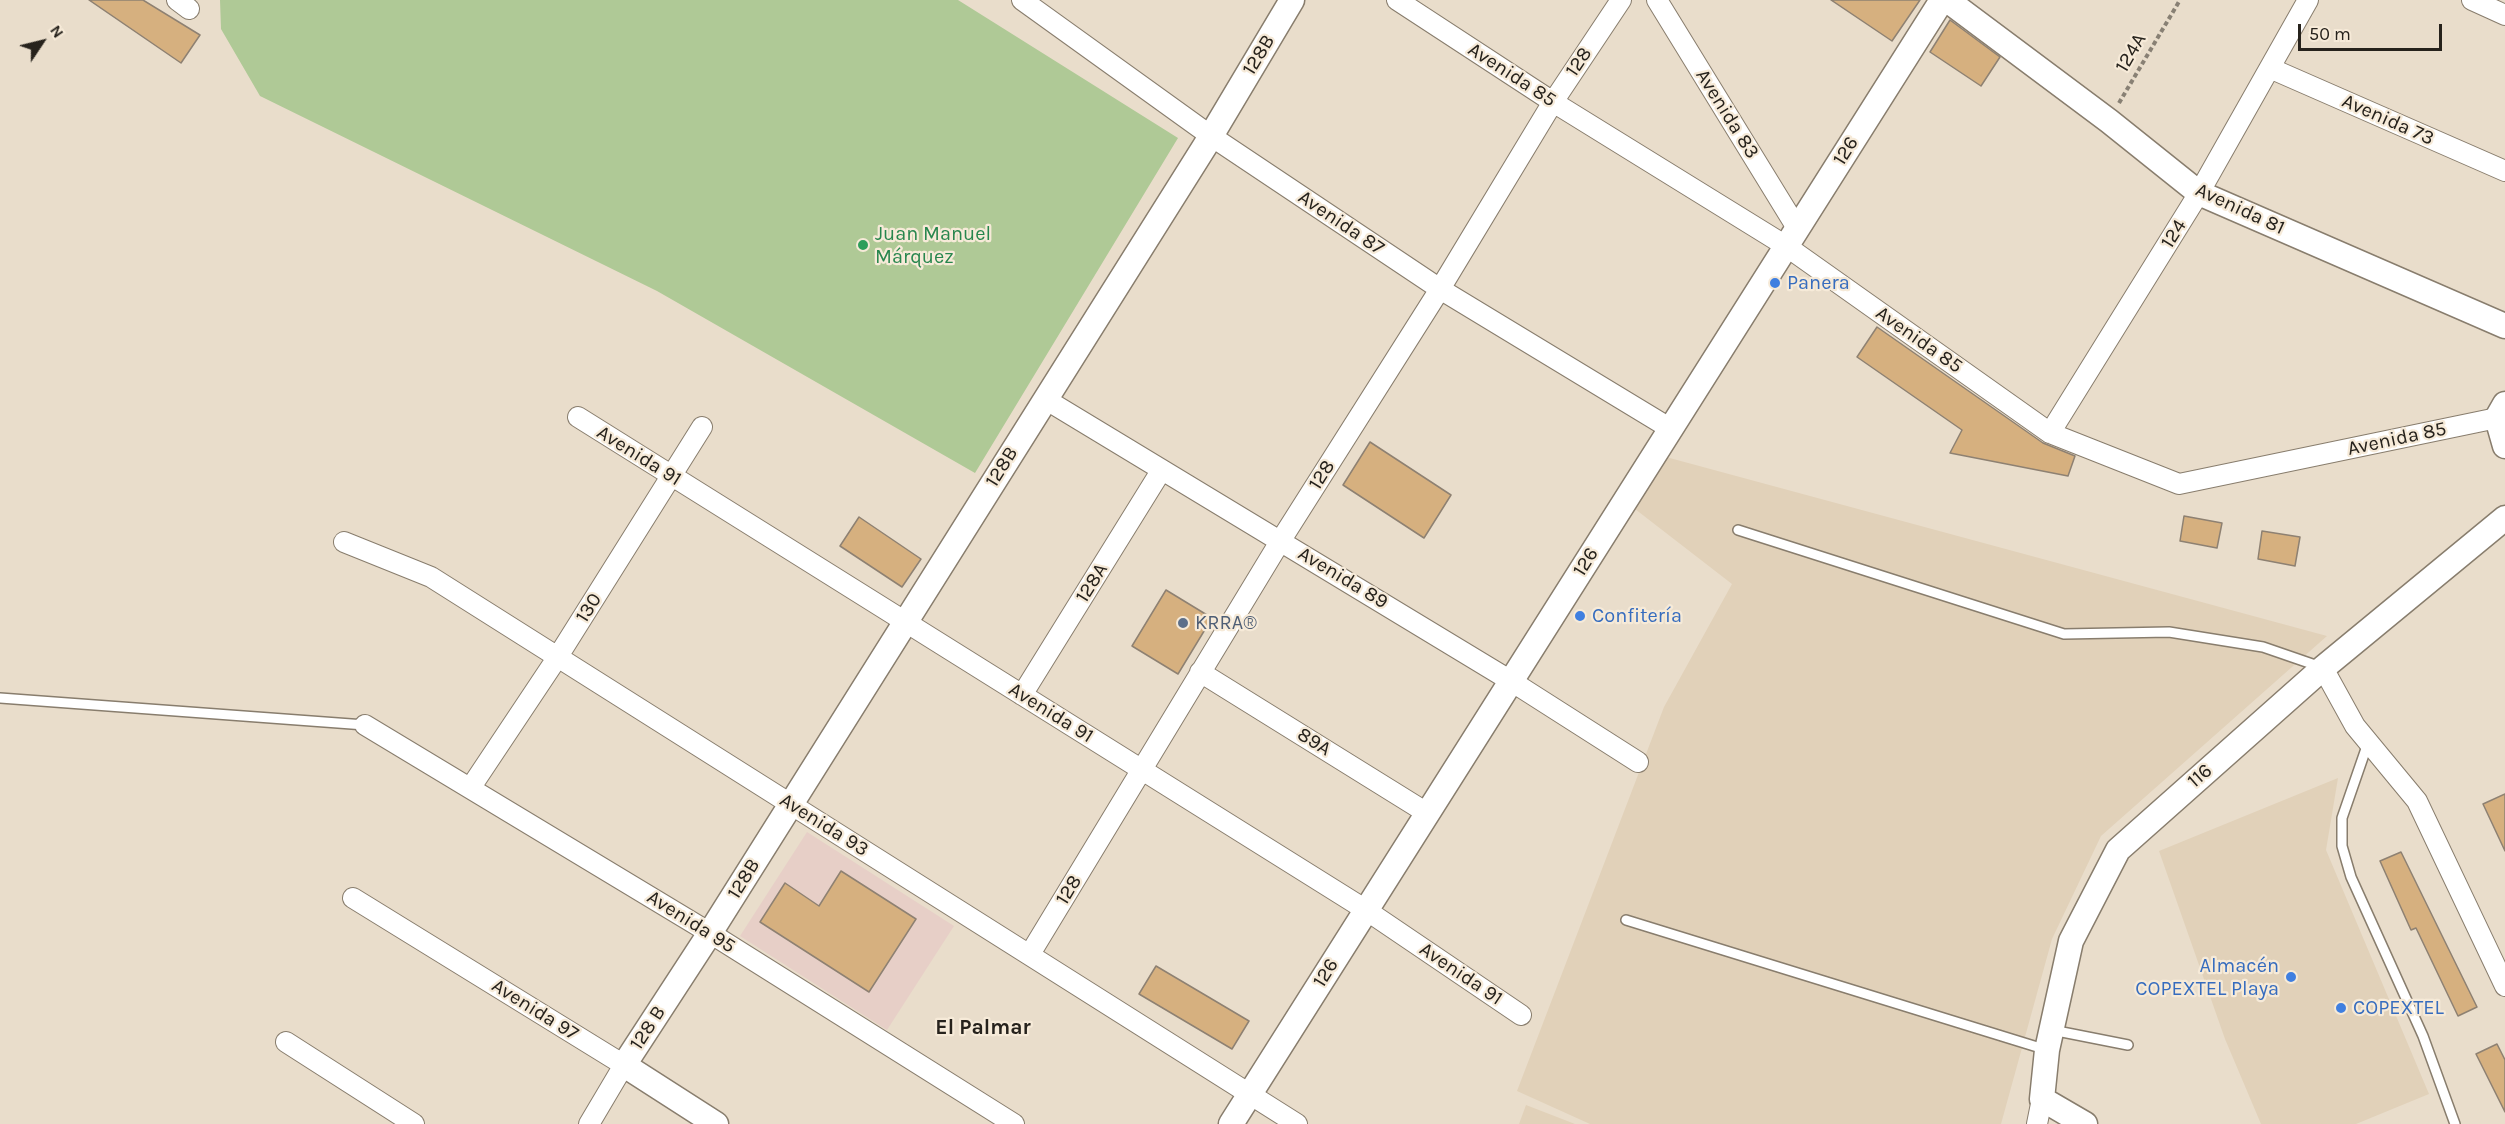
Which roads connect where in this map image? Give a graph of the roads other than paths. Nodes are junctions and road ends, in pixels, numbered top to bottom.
1 (1022, 0) edge
2 (1292, 0) edge
3 (1397, 0) edge
4 (1621, 0) edge
5 (1657, 0) edge
6 (1942, 0) edge
7 (1947, 0) edge
8 (2308, 0) edge
9 (2472, 0) edge
10 (2505, 15) edge
11 (2272, 69) junction
12 (1553, 102) junction
13 (1211, 136) junction
14 (2505, 171) edge
15 (2199, 193) junction
16 (1792, 237) junction
17 (1440, 289) junction
18 (2505, 326) edge
19 (1046, 399) junction
20 (2501, 411) edge
21 (578, 417) dead end
22 (702, 427) dead end
23 (1671, 429) junction
24 (2050, 433) junction
25 (2505, 446) edge
26 (1161, 471) junction
27 (671, 477) junction
28 (2505, 518) edge
29 (1738, 530) dead end
30 (1281, 540) junction
31 (344, 542) dead end
32 (905, 621) junction
33 (557, 658) junction
34 (2323, 668) junction
35 (1200, 672) junction
36 (1511, 681) junction
37 (1022, 695) junction
38 (0, 698) edge
39 (364, 725) joint
40 (2355, 726) junction
41 (1638, 762) dead end
42 (1141, 769) junction
43 (471, 788) junction
44 (791, 805) junction
45 (1428, 813) junction
46 (353, 898) dead end
47 (1366, 910) junction
48 (1626, 920) dead end
49 (710, 933) junction
50 (1030, 954) junction
51 (2505, 986) edge
52 (1521, 1015) dead end
53 (2049, 1040) junction
54 (286, 1042) dead end
55 (2128, 1045) dead end
56 (624, 1065) junction
57 (1250, 1093) junction
58 (2042, 1099) junction
59 (414, 1124) edge
60 (589, 1124) edge
61 (717, 1124) edge
62 (1014, 1124) edge
63 (1231, 1124) edge
64 (1297, 1124) edge
65 (2037, 1124) edge
66 (2085, 1124) edge
67 (2455, 1124) edge

1 - 13 street, Avenida 87
2 - 13 street, 128B
3 - 12 street, Avenida 85
4 - 12 street, 128
5 - 16 street, Avenida 83
6 - 16 street, 126
7 - 15 street, Avenida 81
8 - 11 street, 124
9 - 10 street
11 - 14 street, Avenida 73
11 - 15 street, 124
12 - 16 street, Avenida 85
12 - 17 street, 128
13 - 17 street, Avenida 87
13 - 19 street, 128B
15 - 18 street, Avenida 81
15 - 24 street, 124
16 - 23 street, 126
16 - 24 street, Avenida 85
17 - 23 street, Avenida 87
17 - 30 street, 128
19 - 26 street, Avenida 89
19 - 32 street, 128B
20 - 24 street, Avenida 85
20 - 25 street
21 - 27 street, Avenida 91
22 - 27 street, 130
23 - 36 street, 126
26 - 30 street, Avenida 89
26 - 37 street, 128A
27 - 32 street, Avenida 91
27 - 33 street, 130
28 - 34 street, 116
29 - 34 lane
30 - 35 street, 128
30 - 36 street, Avenida 89
31 - 33 street, Avenida 93
32 - 37 street, Avenida 91
32 - 44 street, 128B
33 - 43 street, 130
33 - 44 street, Avenida 93
34 - 40 street
34 - 53 street, 116
35 - 42 street, 128
35 - 45 street, 89A
36 - 41 street, Avenida 89
36 - 45 street, 126
37 - 42 street, Avenida 91
38 - 39 lane
39 - 43 street, Avenida 95
40 - 51 street
40 - 67 lane
42 - 47 street, Avenida 91
42 - 50 street, 128
43 - 49 street, Avenida 95
44 - 49 street, 128B
44 - 50 street, Avenida 93
45 - 47 street, 126
46 - 56 street, Avenida 97
47 - 52 street, Avenida 91
47 - 57 street, 126
48 - 53 lane
49 - 56 street, 128 B
49 - 62 street, Avenida 95
50 - 57 street, Avenida 93
53 - 55 lane
53 - 58 street, 116
54 - 59 street
56 - 60 street, 128 B
56 - 61 street, Avenida 97
57 - 63 street, 126
57 - 64 street, Avenida 93
58 - 65 street, 116
58 - 66 street

